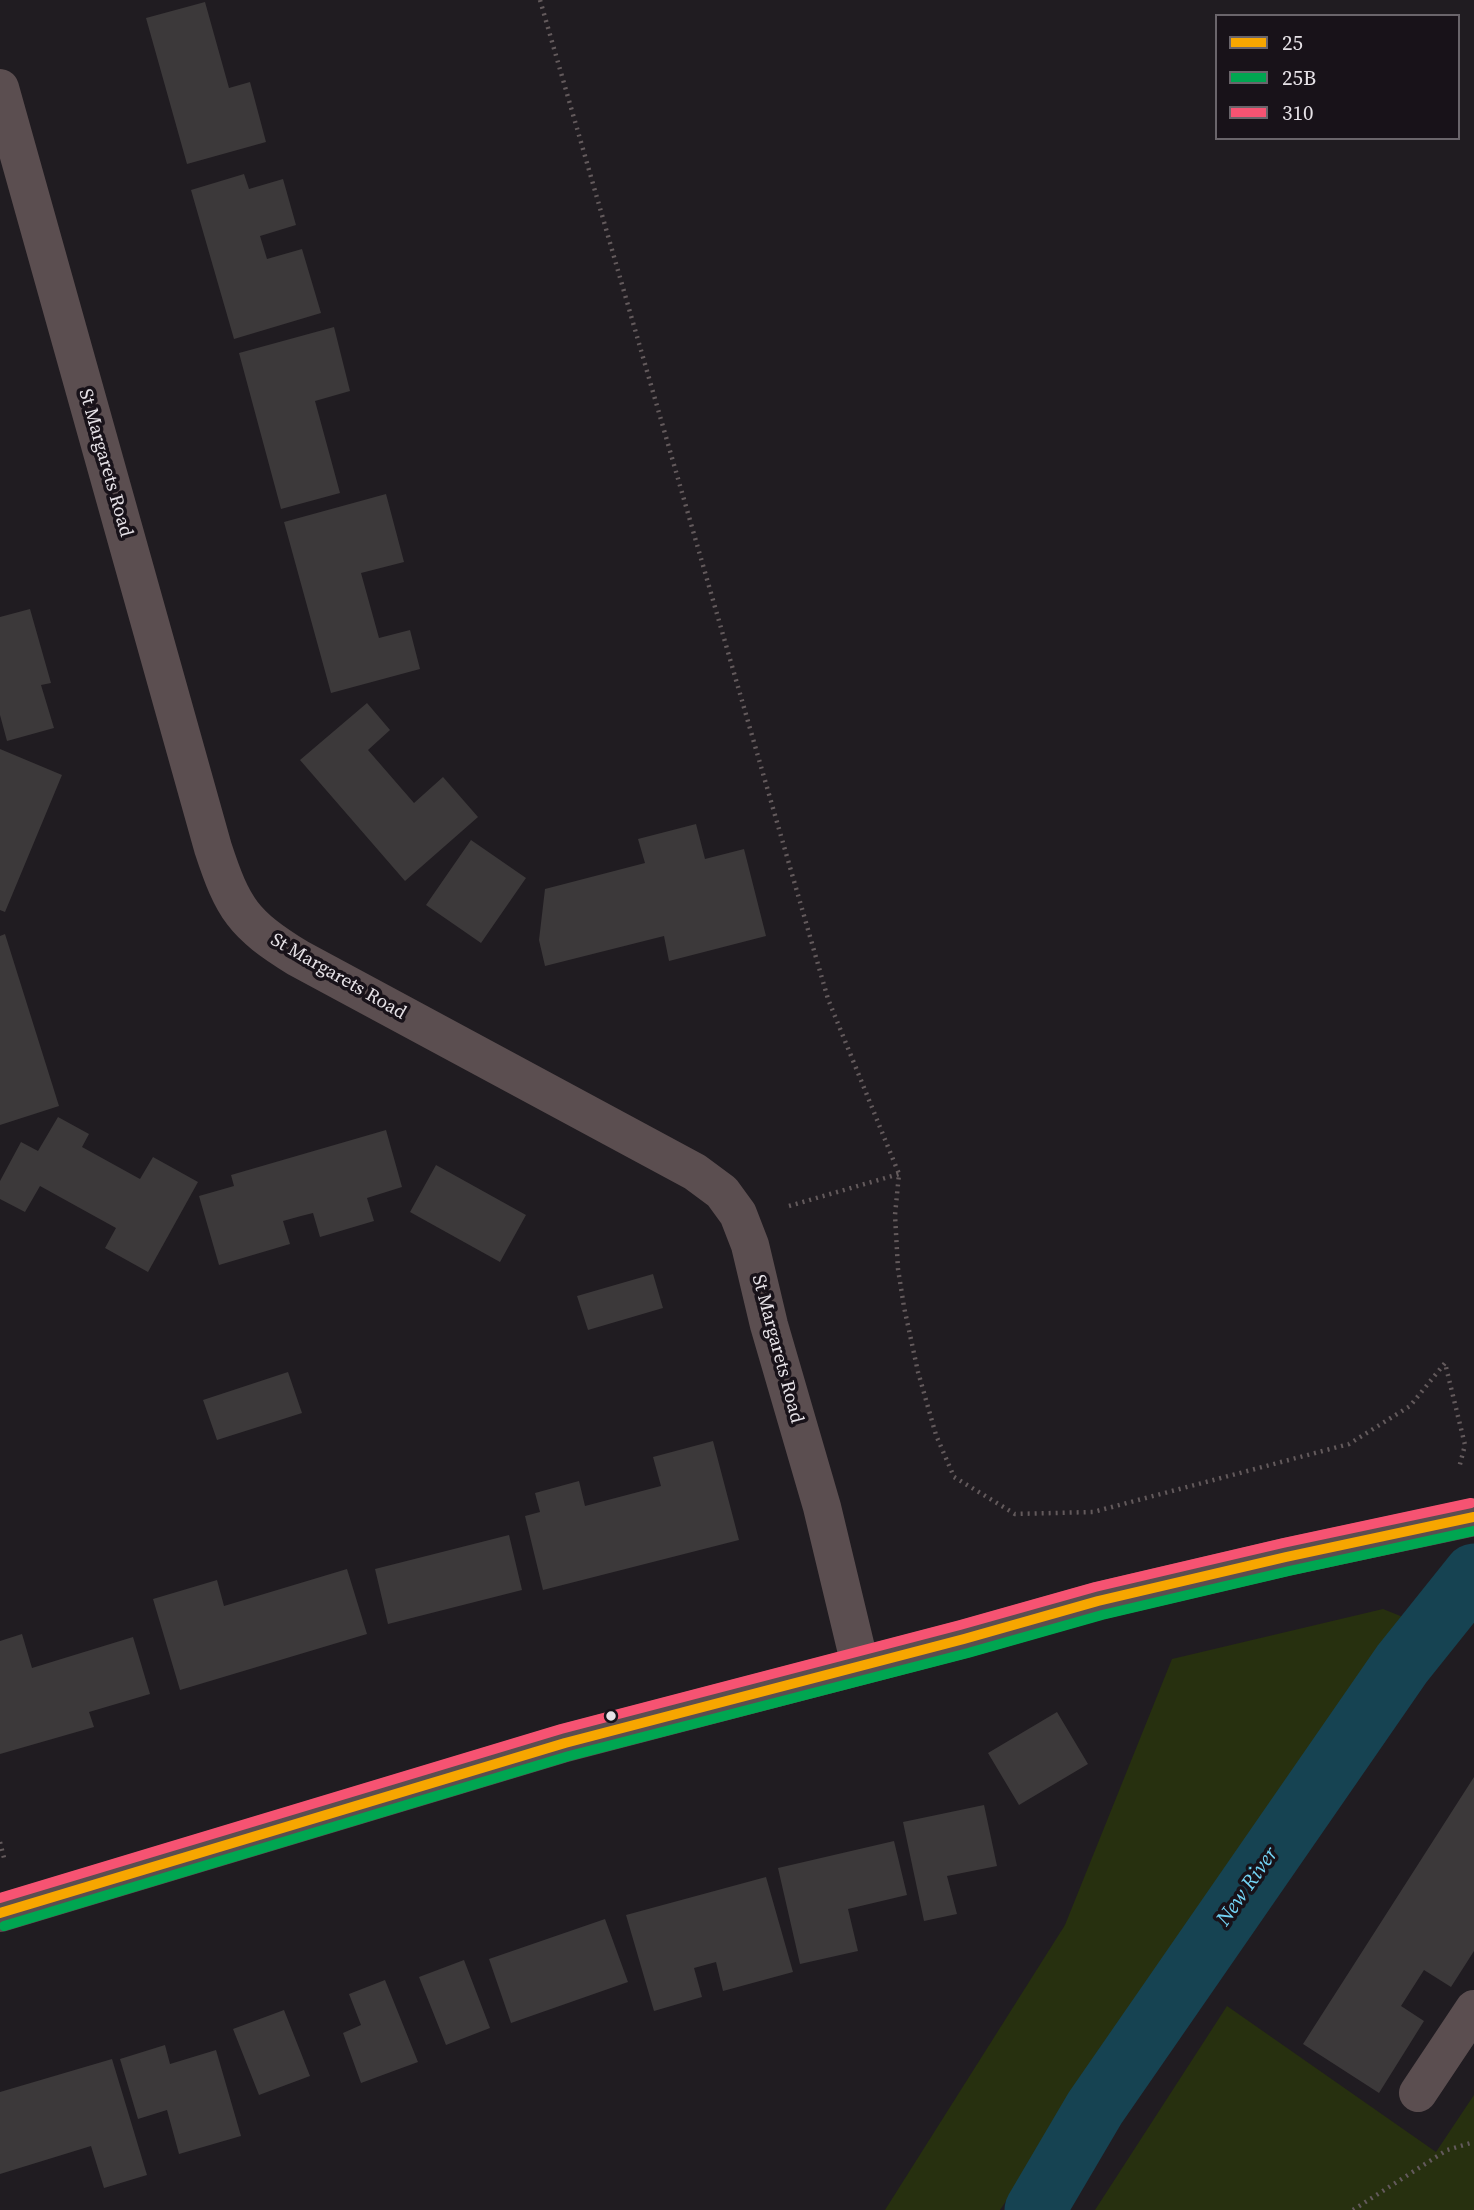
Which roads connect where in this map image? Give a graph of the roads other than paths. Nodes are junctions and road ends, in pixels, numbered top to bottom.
1 (0, 88) edge
2 (1460, 1520) edge
3 (860, 1665) junction
4 (0, 1913) edge
5 (1474, 2009) edge
6 (1418, 2093) dead end

1 - 3 street, St Margarets Road
2 - 3 street
3 - 4 street
5 - 6 street

